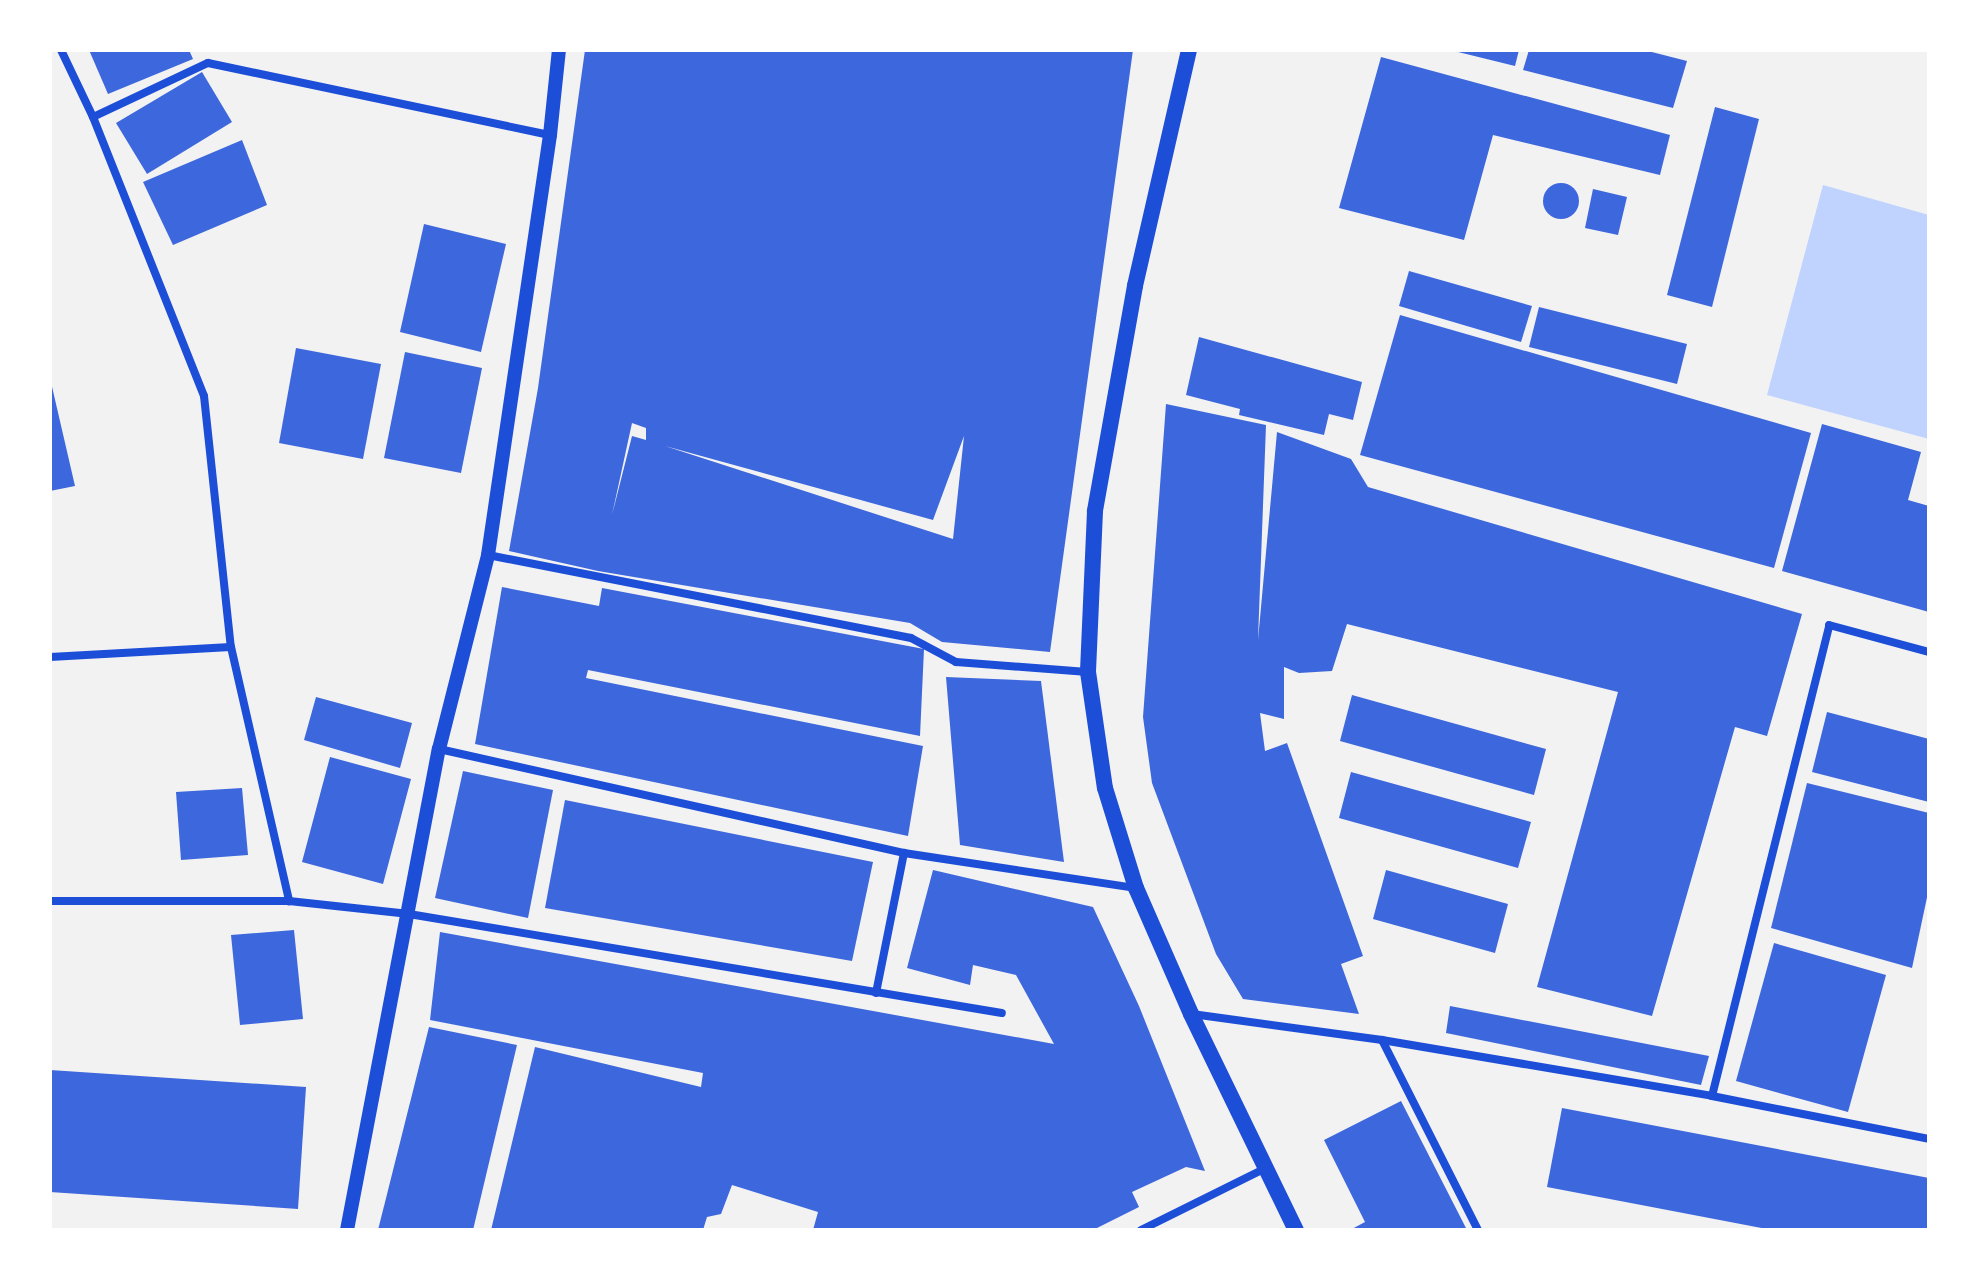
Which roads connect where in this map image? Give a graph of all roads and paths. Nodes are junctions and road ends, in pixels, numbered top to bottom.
1 (61, 50) edge
2 (559, 50) edge
3 (1189, 50) edge
4 (93, 117) junction
5 (550, 135) junction
6 (488, 555) junction
7 (231, 647) junction
8 (1929, 652) edge
9 (50, 657) edge
10 (1088, 672) junction
11 (439, 749) junction
12 (904, 853) junction
13 (1136, 888) junction
14 (50, 901) edge
15 (289, 901) junction
16 (409, 914) junction
17 (876, 993) junction
18 (1002, 1013) dead end
19 (1191, 1014) junction
20 (1382, 1040) junction
21 (1712, 1096) junction
22 (1929, 1139) edge
23 (1266, 1168) junction
24 (347, 1230) edge
25 (1141, 1230) edge
26 (1296, 1230) edge
27 (1478, 1230) edge

1 - 4 street
2 - 5 street
3 - 10 main road
4 - 5 street
4 - 7 street
5 - 6 street
6 - 10 street
6 - 11 street
7 - 9 street
7 - 15 street
8 - 21 street
10 - 13 main road
11 - 12 street
11 - 16 street
12 - 13 street
12 - 17 street
13 - 19 main road
14 - 15 street
15 - 16 street
16 - 17 street
16 - 24 street
17 - 18 street
19 - 20 street
19 - 23 main road
20 - 21 street
20 - 27 street
21 - 22 street
23 - 25 street
23 - 26 main road

